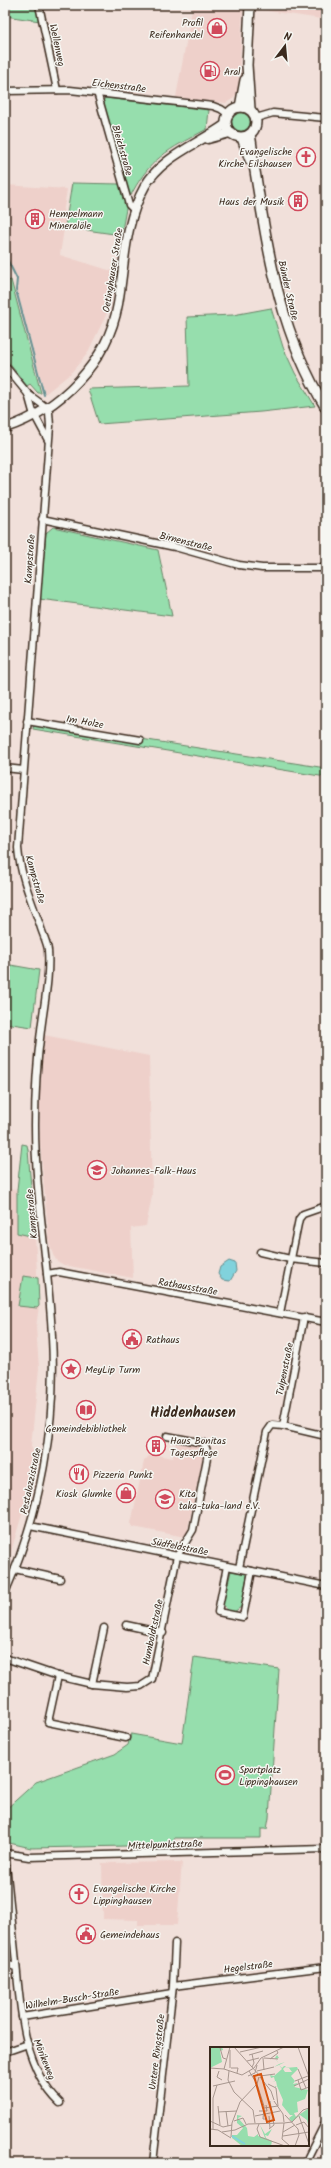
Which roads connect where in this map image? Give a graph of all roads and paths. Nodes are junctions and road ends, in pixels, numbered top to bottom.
1 (39, 5) edge
2 (250, 5) edge
3 (247, 65) junction
4 (57, 90) junction
5 (5, 91) edge
6 (97, 92) junction
7 (240, 107) junction
8 (250, 109) junction
9 (228, 114) junction
10 (256, 118) junction
11 (326, 118) edge
12 (226, 124) junction
13 (230, 133) junction
14 (246, 136) junction
15 (200, 142) junction
16 (134, 210) junction
17 (5, 366) edge
18 (28, 394) junction
19 (47, 408) junction
20 (326, 408) edge
21 (35, 415) junction
22 (5, 428) edge
23 (48, 440) junction
24 (42, 519) junction
25 (326, 568) edge
26 (27, 720) junction
27 (140, 740) dead end
28 (5, 768) edge
29 (23, 770) junction
30 (326, 1206) edge
31 (260, 1252) dead end
32 (290, 1259) junction
33 (326, 1263) edge
34 (47, 1274) junction
35 (280, 1313) junction
36 (304, 1317) junction
37 (326, 1322) edge
38 (283, 1426) junction
39 (167, 1436) dead end
40 (326, 1436) edge
41 (30, 1526) junction
42 (177, 1556) junction
43 (228, 1566) junction
44 (239, 1568) junction
45 (16, 1569) junction
46 (252, 1571) junction
47 (60, 1578) dead end
48 (326, 1586) edge
49 (5, 1593) edge
50 (126, 1625) dead end
51 (104, 1628) dead end
52 (163, 1633) junction
53 (5, 1658) edge
54 (58, 1676) junction
55 (92, 1684) junction
56 (126, 1738) dead end
57 (326, 1849) edge
58 (5, 1854) edge
59 (174, 1943) dead end
60 (5, 1964) edge
61 (326, 1967) edge
62 (16, 1968) junction
63 (173, 1986) junction
64 (172, 1993) junction
65 (22, 2016) junction
66 (28, 2044) junction
67 (5, 2052) edge
68 (60, 2103) dead end
69 (326, 2121) edge
70 (153, 2163) edge
71 (305, 2163) edge

1 - 4 street, Wellenweg
2 - 3 main road
3 - 7 main road
3 - 8 main road
4 - 5 street, Eichenstraße
4 - 6 street, Eichenstraße
6 - 9 street, Eichenstraße
6 - 16 street, Bleichstraße
7 - 8 main road
7 - 9 main road
8 - 10 main road
9 - 12 main road
10 - 11 street
10 - 14 main road
12 - 13 main road
12 - 15 street, Oetinghauser Straße
13 - 14 main road
13 - 15 street, Oetinghauser Straße
14 - 20 main road, Bünder Straße
15 - 16 street, Oetinghauser Straße
16 - 19 street, Oetinghauser Straße
17 - 18 street
18 - 19 street
18 - 21 street
19 - 21 street, Oetinghauser Straße
19 - 23 street, Kampstraße
21 - 22 street, Oetinghauser Straße
21 - 23 street
23 - 24 street, Kampstraße
24 - 25 street, Birnenstraße
24 - 26 street, Kampstraße
26 - 27 street, Im Holze
26 - 29 street, Kampstraße
28 - 29 street
29 - 34 street, Kampstraße
30 - 32 street
31 - 32 street
32 - 33 street
32 - 35 street
34 - 35 street, Rathausstraße
34 - 41 street, Pestalozzistraße
35 - 36 street, Rathausstraße
36 - 37 street, Rathausstraße
36 - 38 street, Tulpenstraße
38 - 40 street
38 - 44 street
39 - 42 street
41 - 42 street, Südfeldstraße
41 - 45 street, Pestalozzistraße
42 - 43 street, Südfeldstraße
42 - 52 street, Humboldtstraße
43 - 44 street, Südfeldstraße
43 - 46 street
44 - 46 street, Südfeldstraße
45 - 47 street
45 - 49 street, Pestalozzistraße
46 - 48 street, Südfeldstraße
50 - 52 street
51 - 55 street
52 - 55 street, Humboldtstraße
53 - 54 street, Humboldtstraße
54 - 55 street, Humboldtstraße
54 - 56 street
57 - 58 street, Mittelpunktstraße
58 - 62 street, Wilhelm-Busch-Straße
59 - 63 street, Untere Ringstraße
60 - 62 street
61 - 63 street, Hegelstraße
62 - 65 street, Wilhelm-Busch-Straße
63 - 64 street, Untere Ringstraße
64 - 65 street, Wilhelm-Busch-Straße
64 - 70 street, Untere Ringstraße
65 - 66 street, Mörikeweg
66 - 67 street
66 - 68 street, Mörikeweg
69 - 71 street

